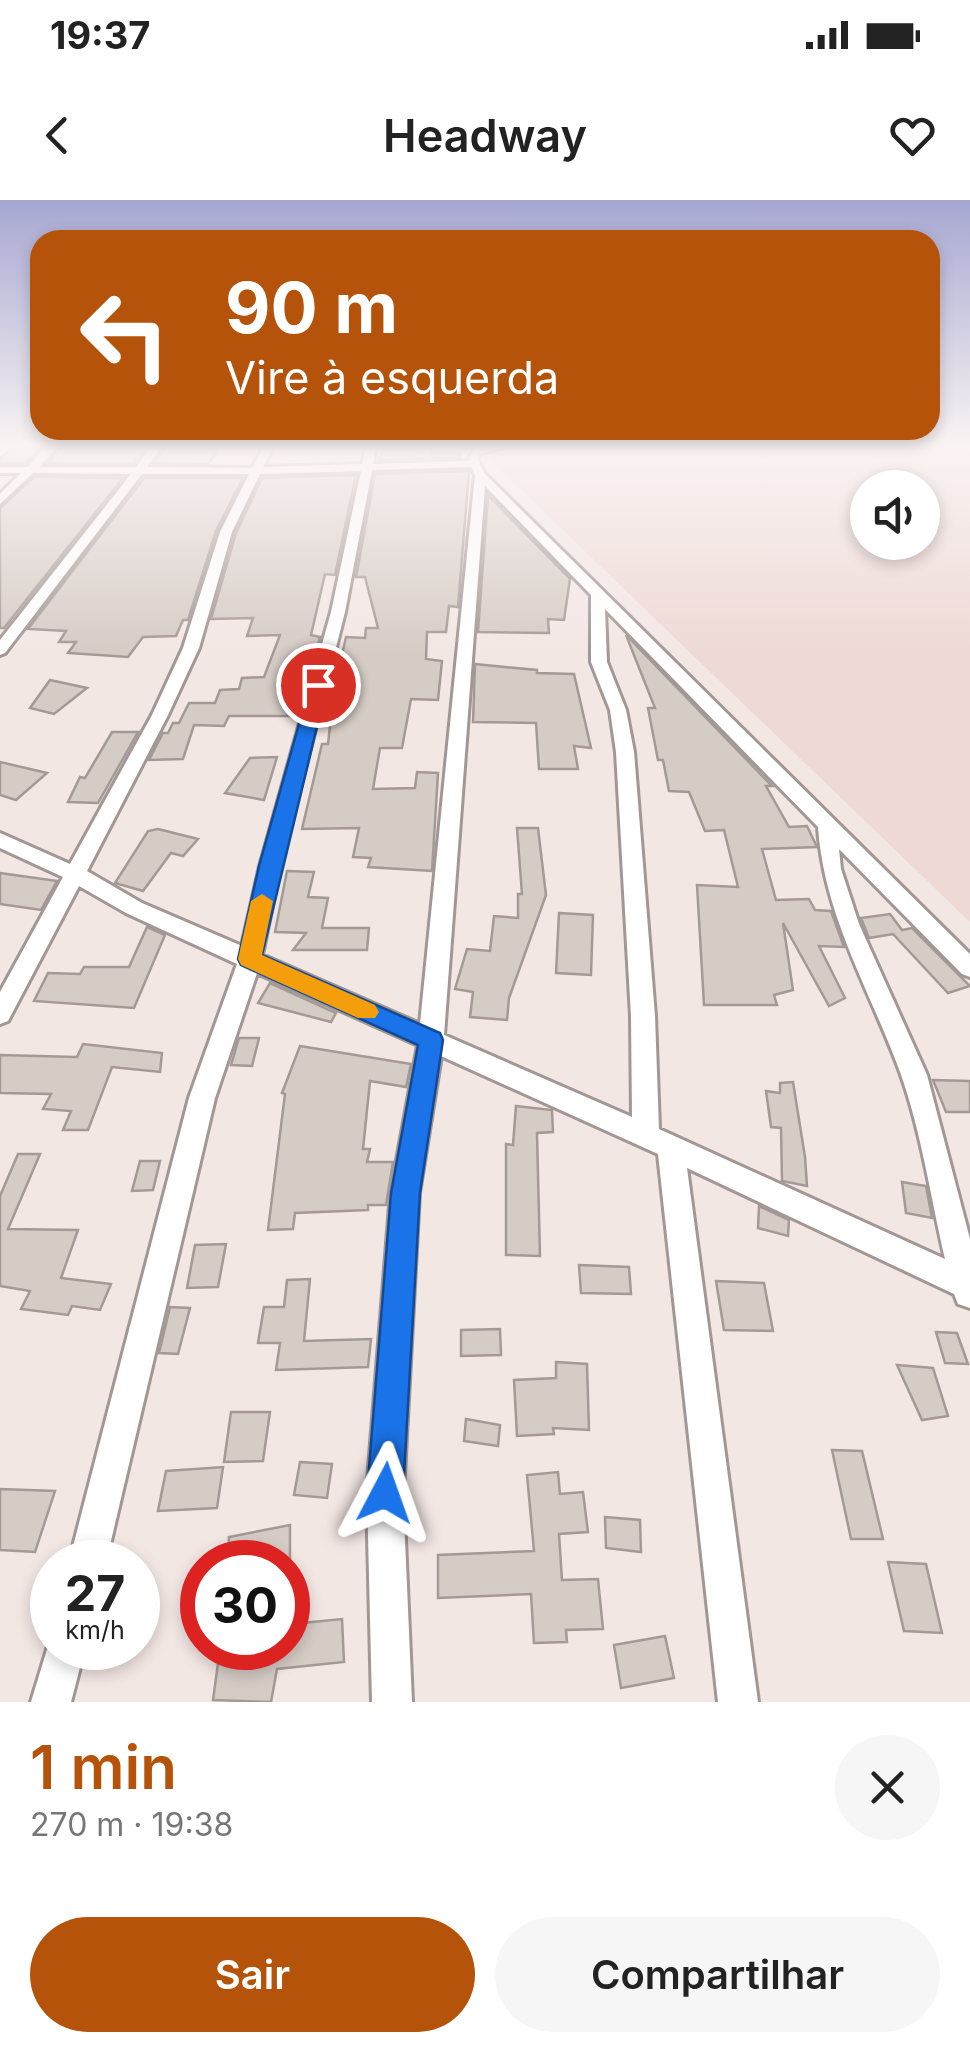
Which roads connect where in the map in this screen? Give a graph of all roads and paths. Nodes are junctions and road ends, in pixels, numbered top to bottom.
1 (106, 513) edge
2 (235, 513) edge
3 (358, 513) edge
4 (473, 513) edge
5 (520, 513) edge
6 (598, 593) junction
7 (0, 650) edge
8 (826, 820) junction
9 (0, 840) edge
10 (75, 874) junction
11 (250, 959) junction
12 (970, 968) edge
13 (0, 1014) edge
14 (431, 1040) junction
15 (658, 1141) junction
16 (969, 1288) edge
17 (92, 1540) edge
18 (59, 1670) edge
19 (51, 1702) edge
20 (392, 1702) edge
21 (738, 1702) edge

1 - 7 street
2 - 10 street
3 - 11 street
4 - 14 street
5 - 6 street
6 - 8 street
6 - 15 street
8 - 12 street
8 - 16 street
9 - 10 street
10 - 11 street
10 - 13 street
11 - 14 street
11 - 17 street
14 - 15 street
14 - 20 street
15 - 16 street
15 - 21 street
18 - 19 street

